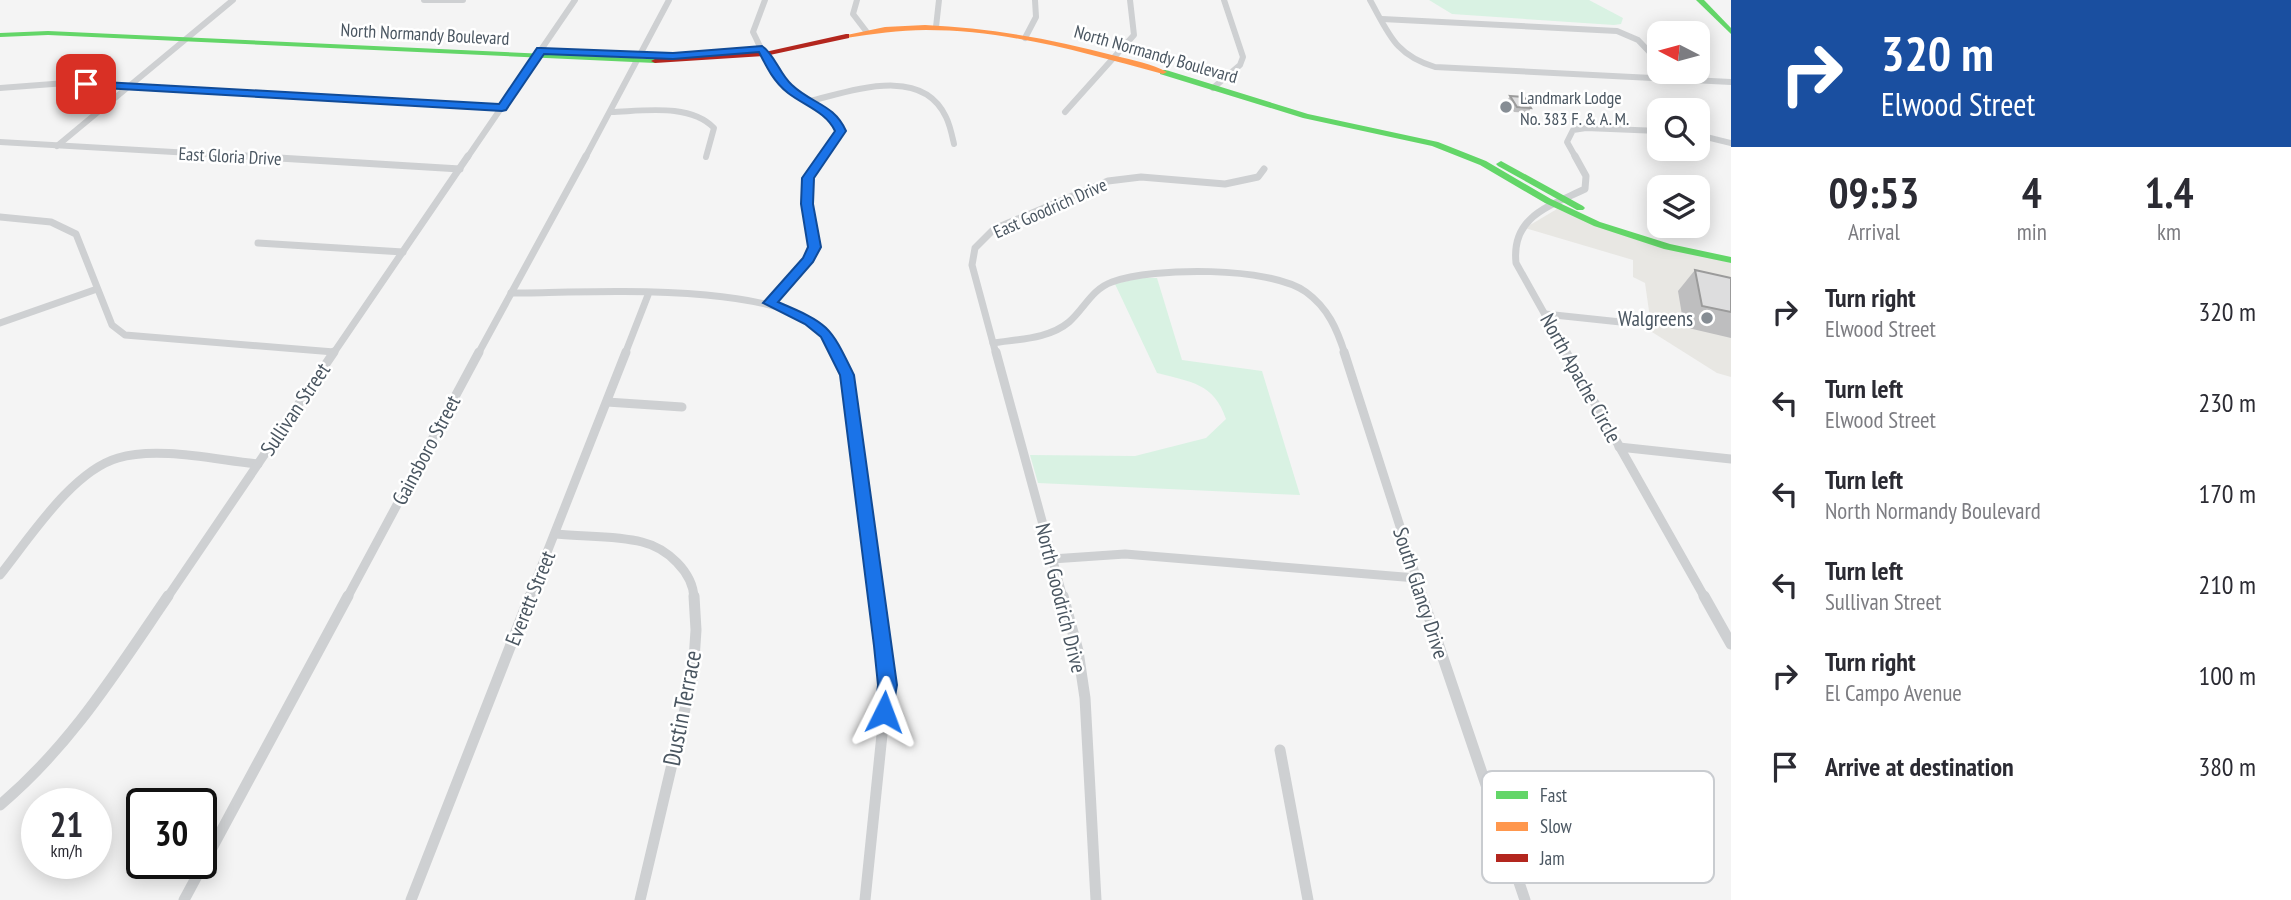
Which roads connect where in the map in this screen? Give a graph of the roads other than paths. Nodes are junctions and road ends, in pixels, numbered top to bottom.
1 (233, 0) edge
2 (424, 0) edge
3 (463, 0) edge
4 (575, 0) edge
5 (669, 0) edge
6 (765, 0) edge
7 (857, 0) edge
8 (939, 0) edge
9 (1035, 0) edge
10 (1130, 0) edge
11 (1224, 0) edge
12 (1370, 0) edge
13 (1700, 0) edge
14 (1381, 19) junction
15 (937, 25) junction
16 (864, 29) junction
17 (0, 32) edge
18 (1731, 32) edge
19 (1026, 35) junction
20 (188, 37) junction
21 (1647, 49) edge
22 (763, 52) junction
23 (539, 53) junction
24 (1116, 55) junction
25 (638, 58) junction
26 (1647, 78) edge
27 (1710, 81) edge
28 (1731, 82) edge
29 (1216, 86) junction
30 (128, 87) junction
31 (0, 88) edge
32 (810, 101) junction
33 (502, 108) junction
34 (611, 112) junction
35 (1065, 113) dead end
36 (1647, 131) edge
37 (1710, 138) edge
38 (0, 142) edge
39 (1731, 143) edge
40 (954, 144) dead end
41 (57, 146) junction
42 (706, 157) dead end
43 (460, 169) junction
44 (1264, 169) dead end
45 (1560, 203) junction
46 (0, 217) edge
47 (10, 218) junction
48 (0, 227) edge
49 (258, 243) dead end
50 (403, 252) junction
51 (1731, 252) edge
52 (1731, 260) edge
53 (97, 289) junction
54 (511, 293) junction
55 (648, 295) junction
56 (769, 303) junction
57 (1545, 314) junction
58 (0, 323) edge
59 (1630, 323) dead end
60 (993, 343) junction
61 (334, 352) junction
62 (607, 402) junction
63 (682, 407) dead end
64 (1619, 447) junction
65 (1731, 459) edge
66 (258, 464) junction
67 (555, 534) junction
68 (1052, 559) junction
69 (0, 575) edge
70 (1416, 578) junction
71 (1731, 644) edge
72 (1280, 750) dead end
73 (1482, 775) edge
74 (0, 805) edge
75 (1518, 883) edge
76 (184, 900) edge
77 (411, 900) edge
78 (640, 900) edge
79 (865, 900) edge
80 (1096, 900) edge
81 (1308, 900) edge
82 (1524, 900) edge

1 - 20 street
2 - 3 street
4 - 23 street, Sullivan Street
5 - 25 street, Gainsboro Street
6 - 22 street
7 - 16 street
8 - 15 street
9 - 19 street
10 - 24 street
11 - 29 street
12 - 14 street
13 - 18 street
14 - 21 street
14 - 26 street
15 - 16 street, North Normandy Boulevard
15 - 19 street, North Normandy Boulevard
16 - 22 street, North Normandy Boulevard
17 - 20 street, North Normandy Boulevard
19 - 24 street, North Normandy Boulevard
20 - 23 street, North Normandy Boulevard
20 - 30 street
22 - 25 street, North Normandy Boulevard
22 - 32 street
23 - 25 street, North Normandy Boulevard
23 - 33 street, Sullivan Street
24 - 29 street, North Normandy Boulevard
24 - 35 street
25 - 34 street, Gainsboro Street
27 - 28 street
29 - 45 street, North Normandy Boulevard
30 - 31 street
30 - 33 street
30 - 41 street
32 - 40 street
32 - 56 street
33 - 43 street, Sullivan Street
34 - 42 street
34 - 54 street, Gainsboro Street
36 - 45 street, North Apache Circle
37 - 39 street
38 - 41 street, East Gloria Drive
41 - 43 street, East Gloria Drive
43 - 50 street, Sullivan Street
44 - 60 street, East Goodrich Drive
45 - 51 street, North Normandy Boulevard
45 - 52 street, North Normandy Boulevard
45 - 57 street, North Apache Circle
46 - 47 street
47 - 48 street
47 - 53 street
49 - 50 street
50 - 61 street, Sullivan Street
53 - 58 street
53 - 61 street
54 - 55 street
54 - 76 street, Gainsboro Street
55 - 56 street
55 - 62 street, Everett Street
56 - 79 street
57 - 59 street
57 - 64 street, North Apache Circle
60 - 68 street, North Goodrich Drive
60 - 70 street, South Glancy Drive
61 - 66 street, Sullivan Street
62 - 63 street
62 - 67 street, Everett Street
64 - 65 street
64 - 71 street, North Apache Circle
66 - 69 street
66 - 74 street, Sullivan Street
67 - 77 street, Everett Street
67 - 78 street, Dustin Terrace
68 - 70 street
68 - 80 street, North Goodrich Drive
70 - 73 street, South Glancy Drive
72 - 81 street
75 - 82 street, South Glancy Drive

